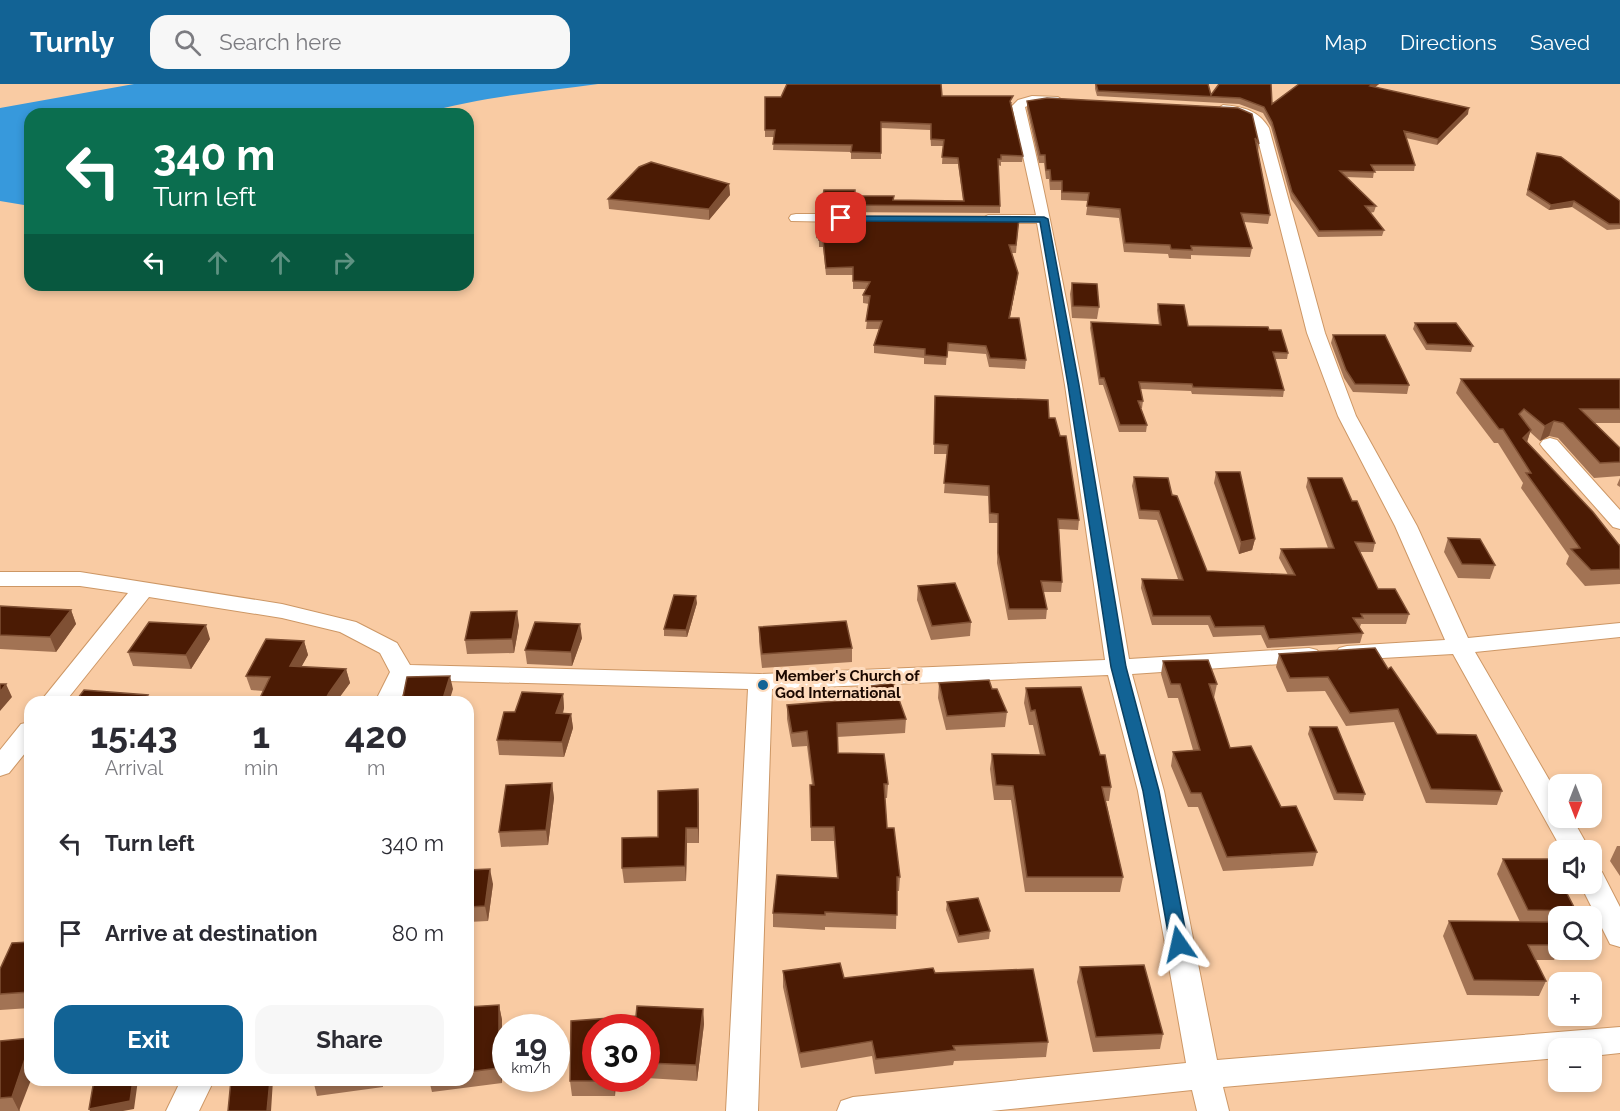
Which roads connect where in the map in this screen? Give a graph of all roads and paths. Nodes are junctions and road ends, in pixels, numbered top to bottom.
1 (1082, 102) edge
2 (1206, 108) edge
3 (796, 218) dead end
4 (867, 218) edge
5 (973, 219) edge
6 (1044, 219) junction
7 (1550, 444) dead end
8 (1620, 523) edge
9 (0, 579) edge
10 (144, 588) junction
11 (1620, 630) edge
12 (1460, 646) junction
13 (1118, 667) junction
14 (402, 672) junction
15 (760, 682) junction
16 (57, 696) edge
17 (390, 696) edge
18 (24, 737) edge
19 (0, 767) edge
20 (1548, 798) edge
21 (1599, 894) edge
22 (1620, 936) edge
23 (1620, 1040) edge
24 (1204, 1075) junction
25 (195, 1086) edge
26 (182, 1111) edge
27 (742, 1111) edge
28 (853, 1111) edge
29 (1213, 1111) edge

1 - 6 street
2 - 12 street
3 - 4 street
5 - 6 street
6 - 13 street
7 - 8 street
9 - 10 street
10 - 14 street
10 - 16 street
11 - 12 street
12 - 13 street
12 - 20 street
13 - 15 street
13 - 24 street
14 - 15 street
14 - 17 street
15 - 27 street
18 - 19 street
21 - 22 street
23 - 24 street
24 - 28 street
24 - 29 street
25 - 26 street

